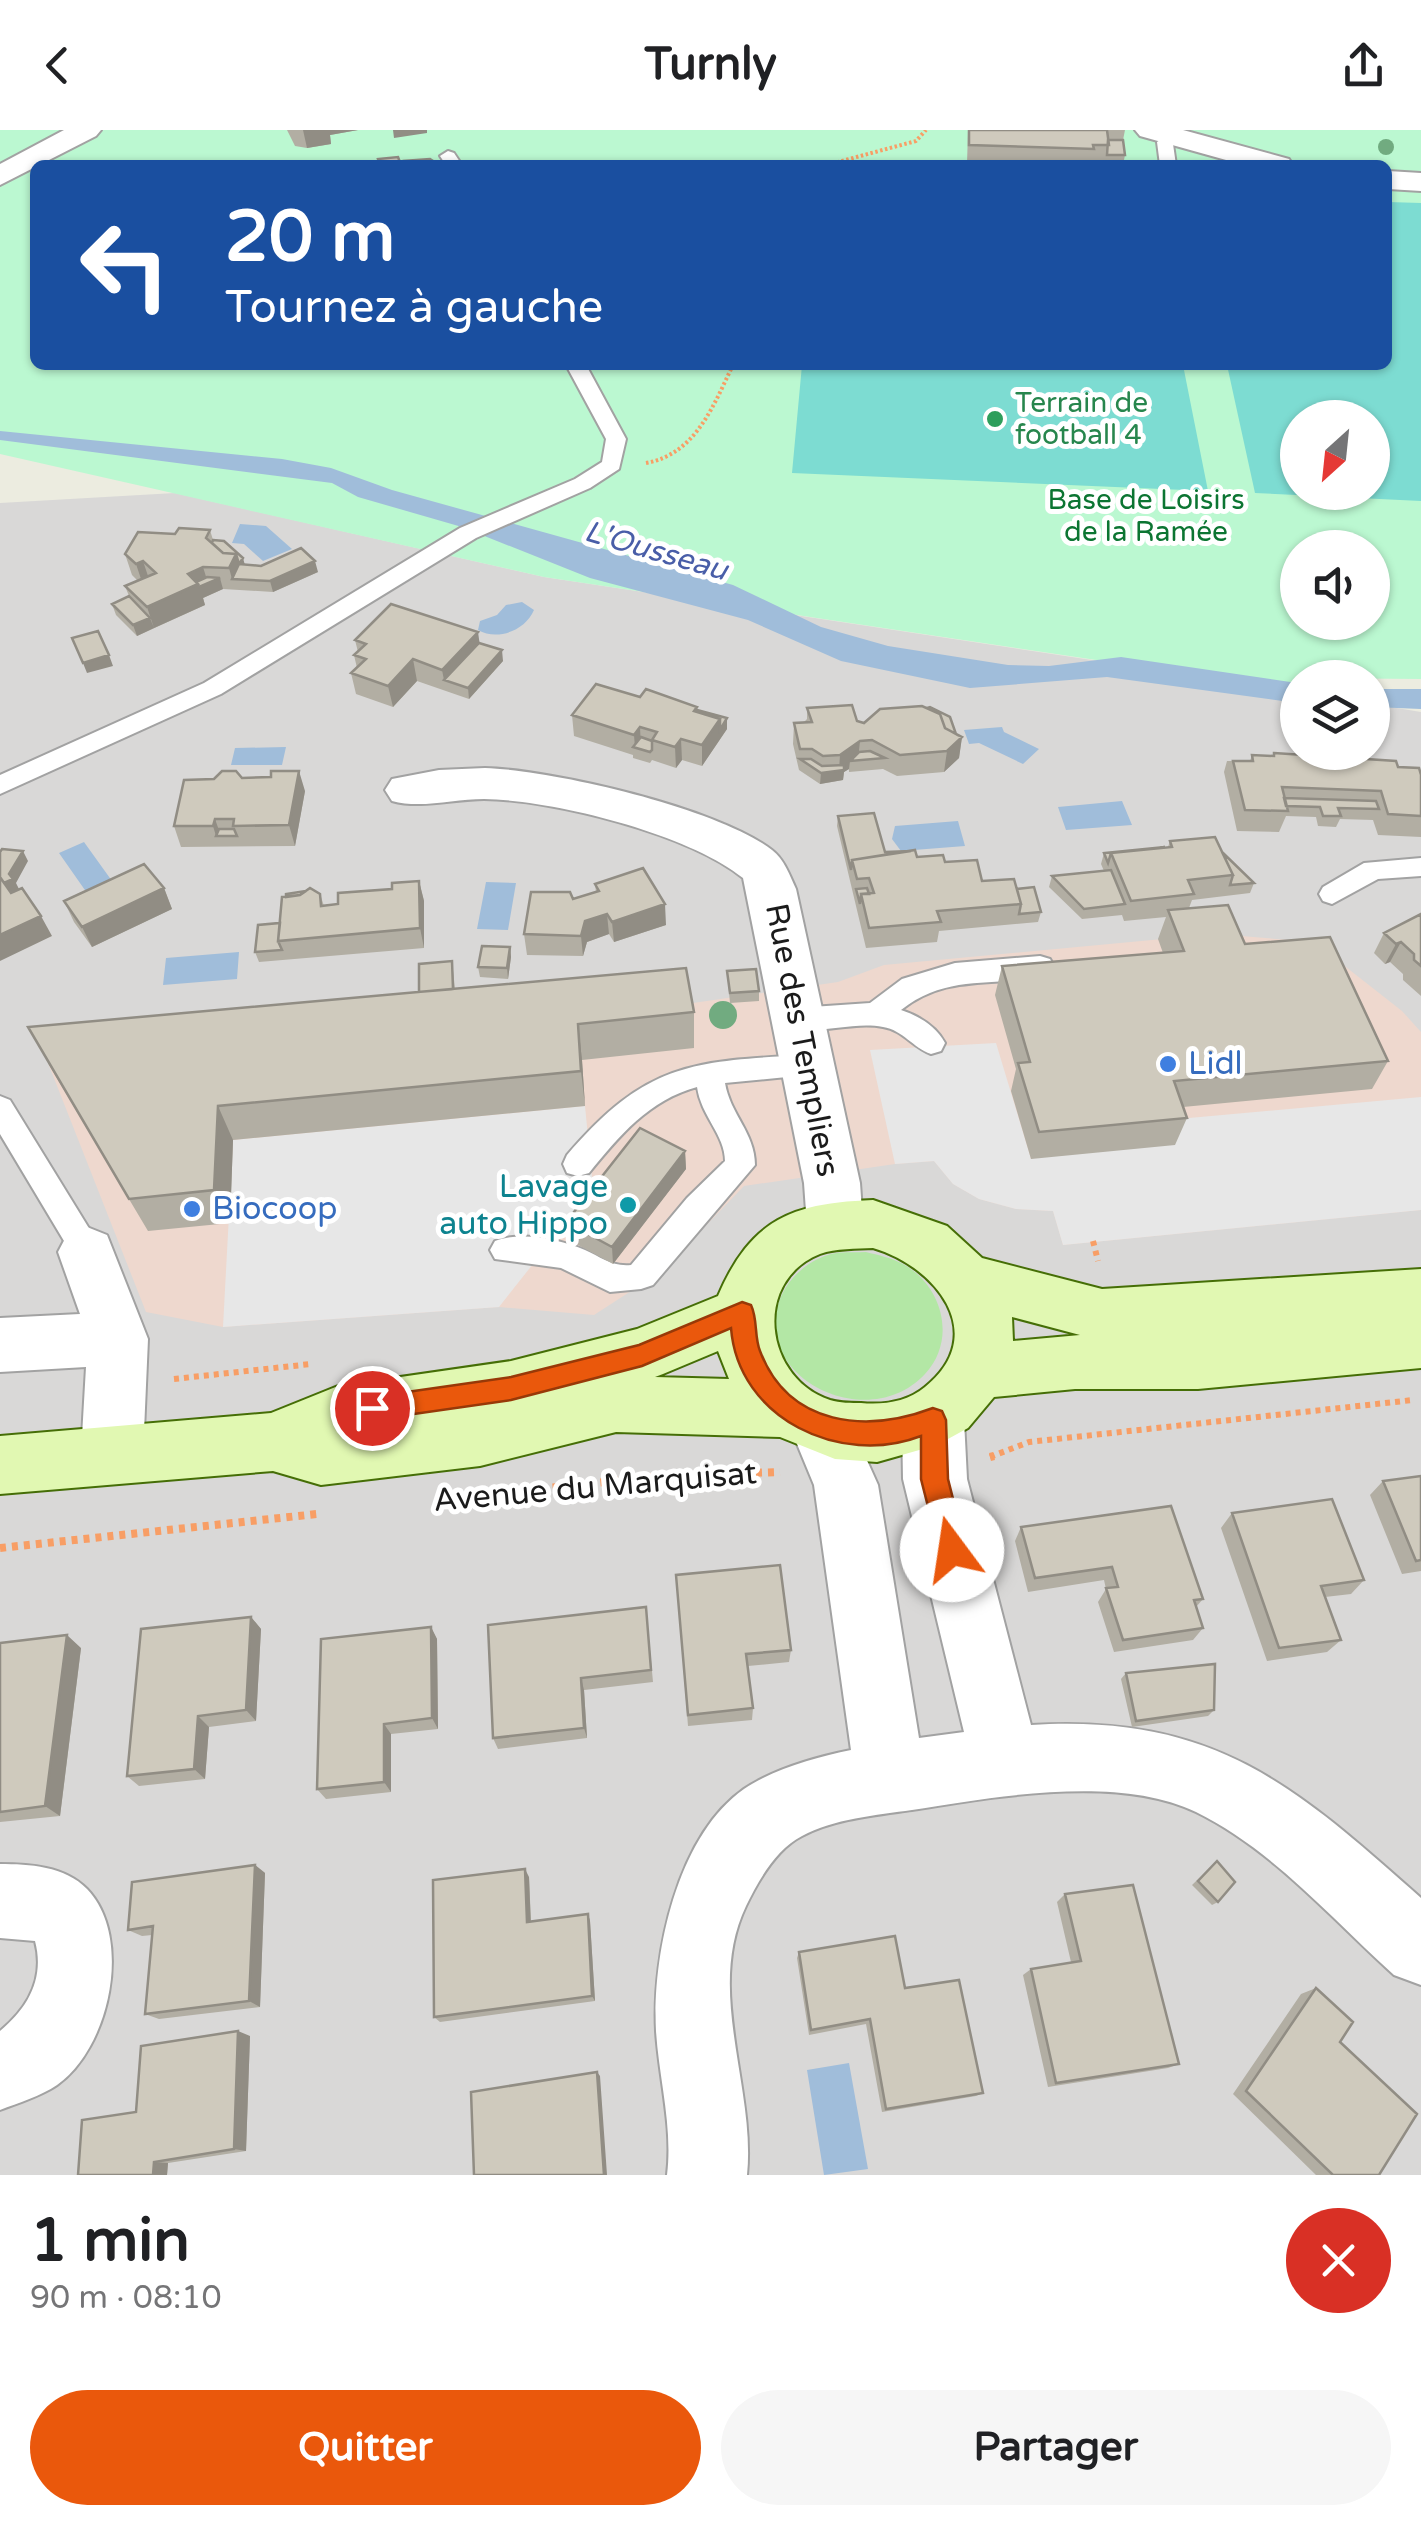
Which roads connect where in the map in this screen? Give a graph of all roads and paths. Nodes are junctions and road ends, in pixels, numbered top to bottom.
1 (86, 130) edge
2 (926, 130) edge
3 (1163, 144) edge
4 (846, 160) edge
5 (1251, 160) edge
6 (0, 176) edge
7 (1392, 180) edge
8 (1421, 182) edge
9 (579, 370) edge
10 (730, 370) edge
11 (612, 465) junction
12 (0, 785) edge
13 (408, 790) dead end
14 (1421, 867) edge
15 (1332, 894) dead end
16 (1065, 964) edge
17 (879, 1012) junction
18 (797, 1019) junction
19 (931, 1043) dead end
20 (807, 1066) junction
21 (709, 1072) junction
22 (0, 1108) edge
23 (578, 1164) dead end
24 (835, 1225) junction
25 (506, 1250) dead end
26 (87, 1252) joint
27 (966, 1279) junction
28 (1421, 1294) edge
29 (742, 1312) junction
30 (1102, 1314) junction
31 (118, 1339) junction
32 (1421, 1341) edge
33 (0, 1345) edge
34 (1239, 1358) junction
35 (977, 1371) junction
36 (1421, 1400) edge
37 (804, 1418) junction
38 (273, 1442) junction
39 (934, 1450) junction
40 (112, 1454) junction
41 (0, 1465) edge
42 (846, 1486) junction
43 (485, 1495) dead end
44 (330, 1512) dead end
45 (0, 1548) edge
46 (1006, 1762) junction
47 (890, 1777) junction
48 (0, 1901) edge
49 (1421, 1948) edge
50 (0, 2071) edge
51 (707, 2175) edge

1 - 6 street
2 - 4 path
3 - 5 street
7 - 8 street
9 - 11 lane
10 - 11 path
11 - 12 lane
13 - 18 street, Rue des Templiers
14 - 15 lane
16 - 17 lane
17 - 18 lane
17 - 19 lane
18 - 20 street, Rue des Templiers
20 - 21 lane
20 - 24 street, Rue des Templiers
21 - 23 lane
21 - 25 lane
22 - 26 lane
24 - 27 main road
24 - 29 main road
26 - 31 street
27 - 30 main road
27 - 35 main road
28 - 30 main road
29 - 37 main road
29 - 38 main road, Avenue du Marquisat
30 - 34 lane
31 - 33 street
31 - 40 street
32 - 34 main road
34 - 35 main road
35 - 39 main road
36 - 39 path
37 - 38 main road, Avenue du Marquisat
37 - 39 main road
37 - 42 street
38 - 40 main road, Avenue du Marquisat
39 - 46 street
40 - 41 main road, Avenue du Marquisat
42 - 43 path, Avenue du Marquisat
42 - 47 street
44 - 45 path
46 - 47 street
46 - 49 street
47 - 51 street
48 - 50 street

